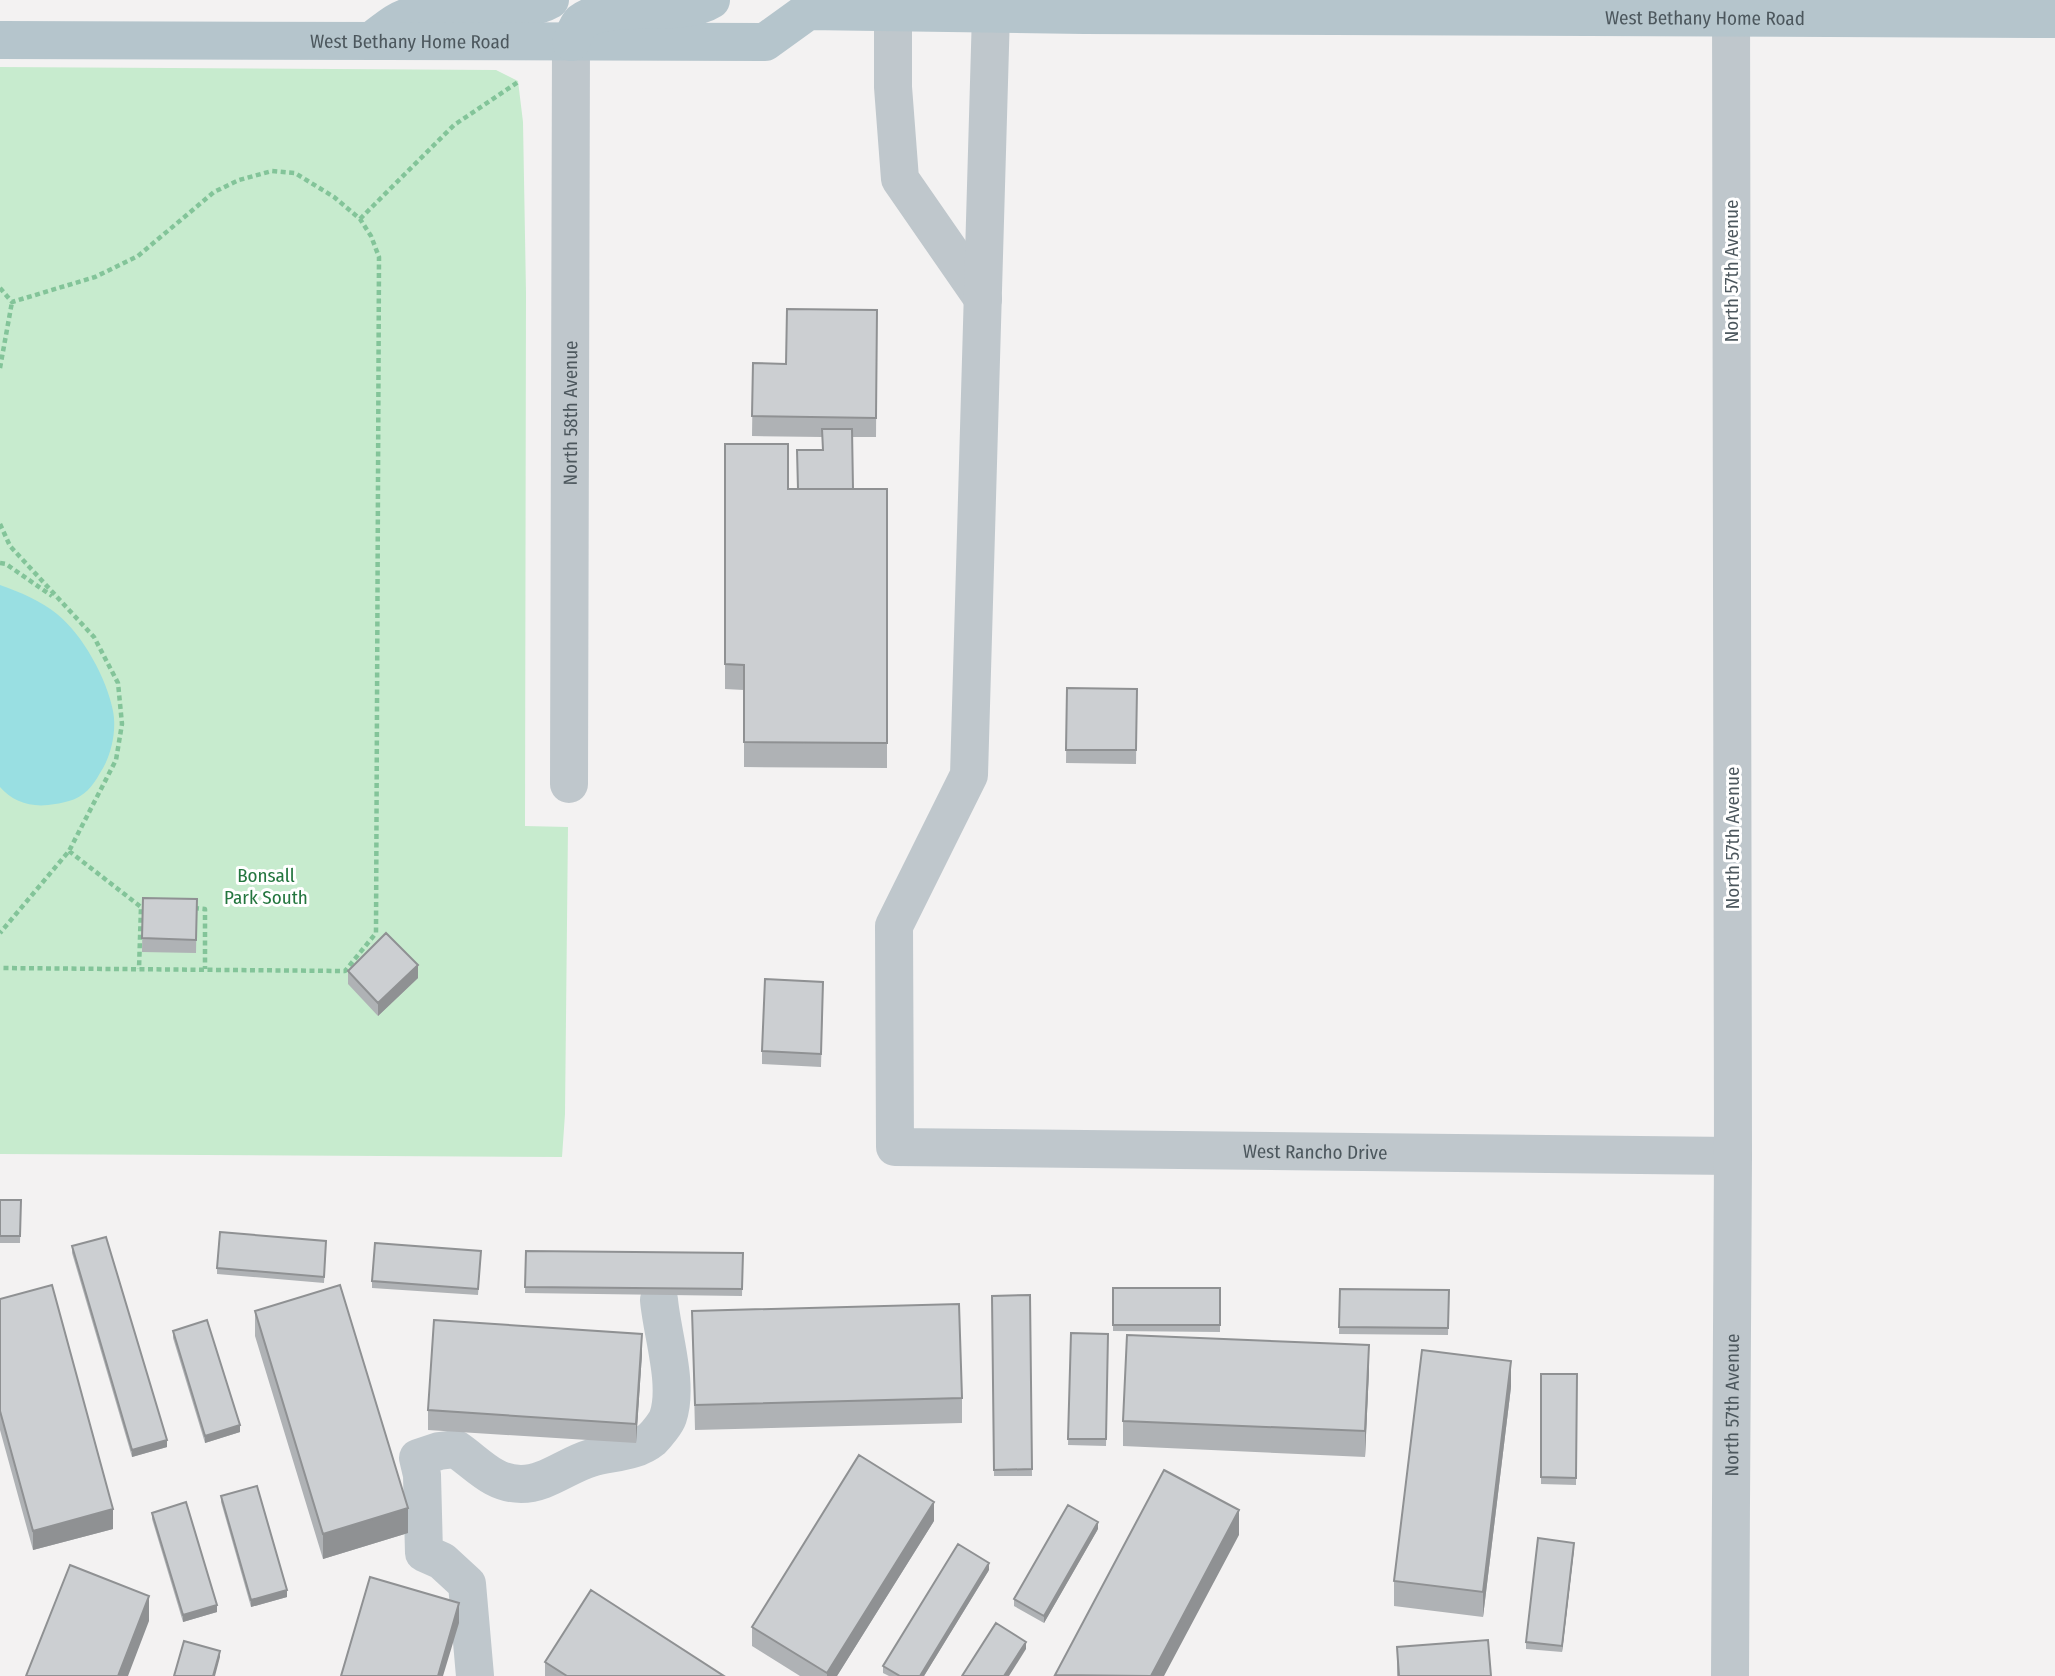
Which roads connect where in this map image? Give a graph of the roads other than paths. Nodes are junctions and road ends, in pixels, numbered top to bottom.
1 (550, 0) edge
2 (711, 0) edge
3 (806, 5) edge
4 (1084, 7) edge
5 (1731, 9) edge
6 (893, 12) junction
7 (991, 13) junction
8 (2055, 19) edge
9 (0, 40) edge
10 (371, 40) junction
11 (571, 42) junction
12 (983, 299) junction
13 (569, 784) dead end
14 (1733, 1156) junction
15 (659, 1300) edge
16 (475, 1676) edge
17 (1730, 1676) edge

1 - 10 main road
2 - 11 main road
3 - 6 main road, West Bethany Home Road
3 - 11 main road, West Bethany Home Road
4 - 5 main road, West Bethany Home Road
4 - 7 main road, West Bethany Home Road
5 - 8 main road, West Bethany Home Road
5 - 14 street, North 57th Avenue
6 - 7 main road, West Bethany Home Road
6 - 12 street
7 - 12 street
9 - 10 main road, West Bethany Home Road
10 - 11 main road, West Bethany Home Road
11 - 13 street, North 58th Avenue
12 - 14 street, West Rancho Drive
14 - 17 street, North 57th Avenue
15 - 16 street

